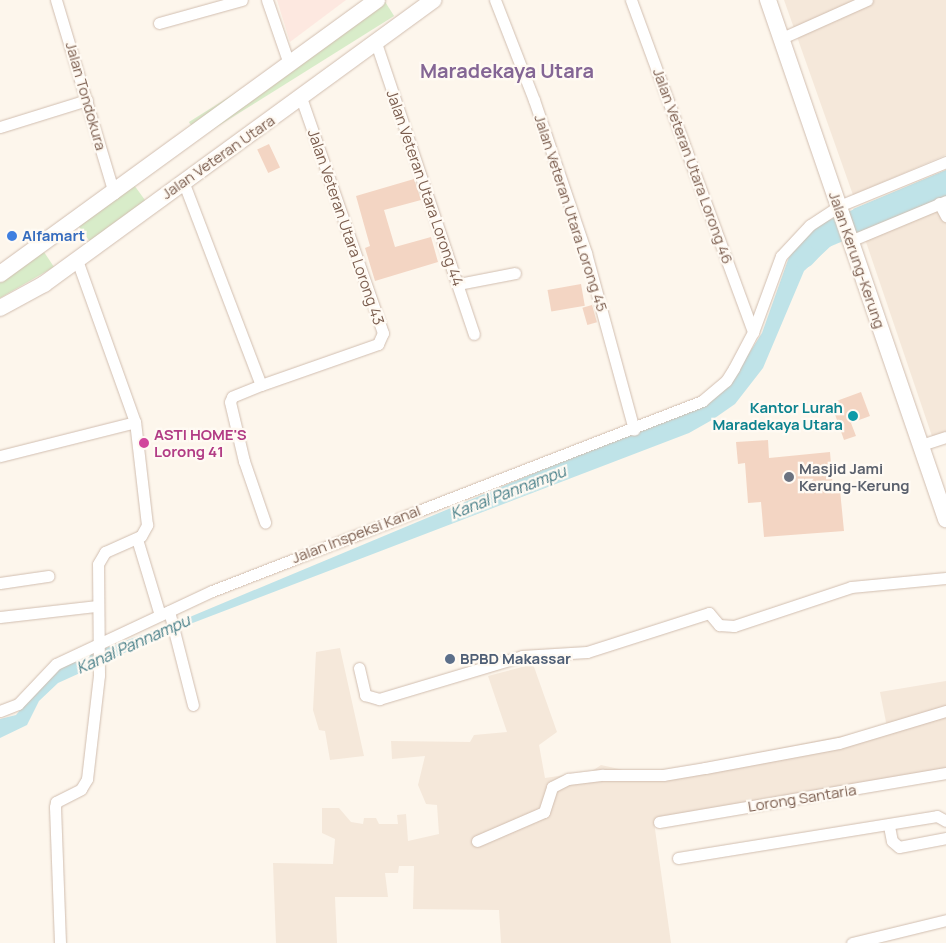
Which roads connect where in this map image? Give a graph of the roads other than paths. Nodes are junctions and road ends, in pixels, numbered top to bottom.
1 (56, 0) edge
2 (242, 0) edge
3 (267, 0) edge
4 (377, 0) edge
5 (495, 0) edge
6 (631, 0) edge
7 (768, 0) edge
8 (867, 0) edge
9 (422, 3) edge
10 (158, 23) dead end
11 (782, 38) junction
12 (376, 43) junction
13 (289, 64) junction
14 (301, 98) junction
15 (87, 100) junction
16 (0, 127) edge
17 (946, 162) edge
18 (183, 181) junction
19 (114, 193) junction
20 (943, 202) edge
21 (946, 216) edge
22 (845, 225) junction
23 (77, 260) junction
24 (516, 273) dead end
25 (0, 274) edge
26 (458, 284) junction
27 (0, 308) edge
28 (753, 332) junction
29 (474, 334) dead end
30 (262, 385) junction
31 (135, 422) junction
32 (634, 430) junction
33 (946, 437) edge
34 (921, 445) junction
35 (0, 456) edge
36 (946, 519) edge
37 (266, 522) dead end
38 (137, 538) junction
39 (48, 576) dead end
40 (946, 578) edge
41 (0, 584) edge
42 (96, 606) junction
43 (167, 615) junction
44 (0, 617) edge
45 (98, 646) junction
46 (359, 668) dead end
47 (193, 706) dead end
48 (946, 710) edge
49 (0, 711) edge
50 (946, 773) edge
51 (946, 821) edge
52 (658, 822) dead end
53 (890, 826) junction
54 (946, 838) edge
55 (477, 841) dead end
56 (678, 858) dead end
57 (946, 920) edge
58 (60, 943) edge
59 (852, 943) edge

1 - 15 street, Jalan Tondokura
2 - 10 street
3 - 13 street
4 - 13 main road, Jalan Veteran Utara
5 - 32 street, Jalan Veteran Utara Lorong 45
6 - 28 street, Jalan Veteran Utara Lorong 46
7 - 11 main road, Jalan Kerung-Kerung
8 - 11 street
9 - 12 main road, Jalan Veteran Utara
11 - 22 main road, Jalan Kerung-Kerung
12 - 14 main road, Jalan Veteran Utara
12 - 26 street, Jalan Veteran Utara Lorong 44
13 - 19 main road, Jalan Veteran Utara
14 - 18 main road, Jalan Veteran Utara
14 - 30 street, Jalan Veteran Utara Lorong 43
15 - 16 street
15 - 19 street, Jalan Tondokura
17 - 22 street, Jalan Inspeksi Kanal
18 - 23 main road, Jalan Veteran Utara
18 - 30 street
19 - 25 main road, Jalan Veteran Utara
20 - 21 street
20 - 22 street
22 - 28 street, Jalan Inspeksi Kanal
22 - 34 main road, Jalan Kerung-Kerung
23 - 27 main road, Jalan Veteran Utara
23 - 31 street
24 - 26 street
26 - 29 street, Jalan Veteran Utara Lorong 44
28 - 32 street, Jalan Inspeksi Kanal
30 - 37 street
31 - 35 street
31 - 38 street
32 - 43 street, Jalan Inspeksi Kanal
33 - 34 street
34 - 36 main road, Jalan Kerung-Kerung
38 - 42 street
38 - 43 street
39 - 41 street
40 - 46 street
42 - 44 street
42 - 45 street
43 - 45 street, Jalan Inspeksi Kanal
43 - 47 street
45 - 49 street, Jalan Inspeksi Kanal
45 - 58 street
48 - 55 street
50 - 52 street, Lorong Santaria
51 - 53 street
53 - 54 street
53 - 56 street
57 - 59 street

